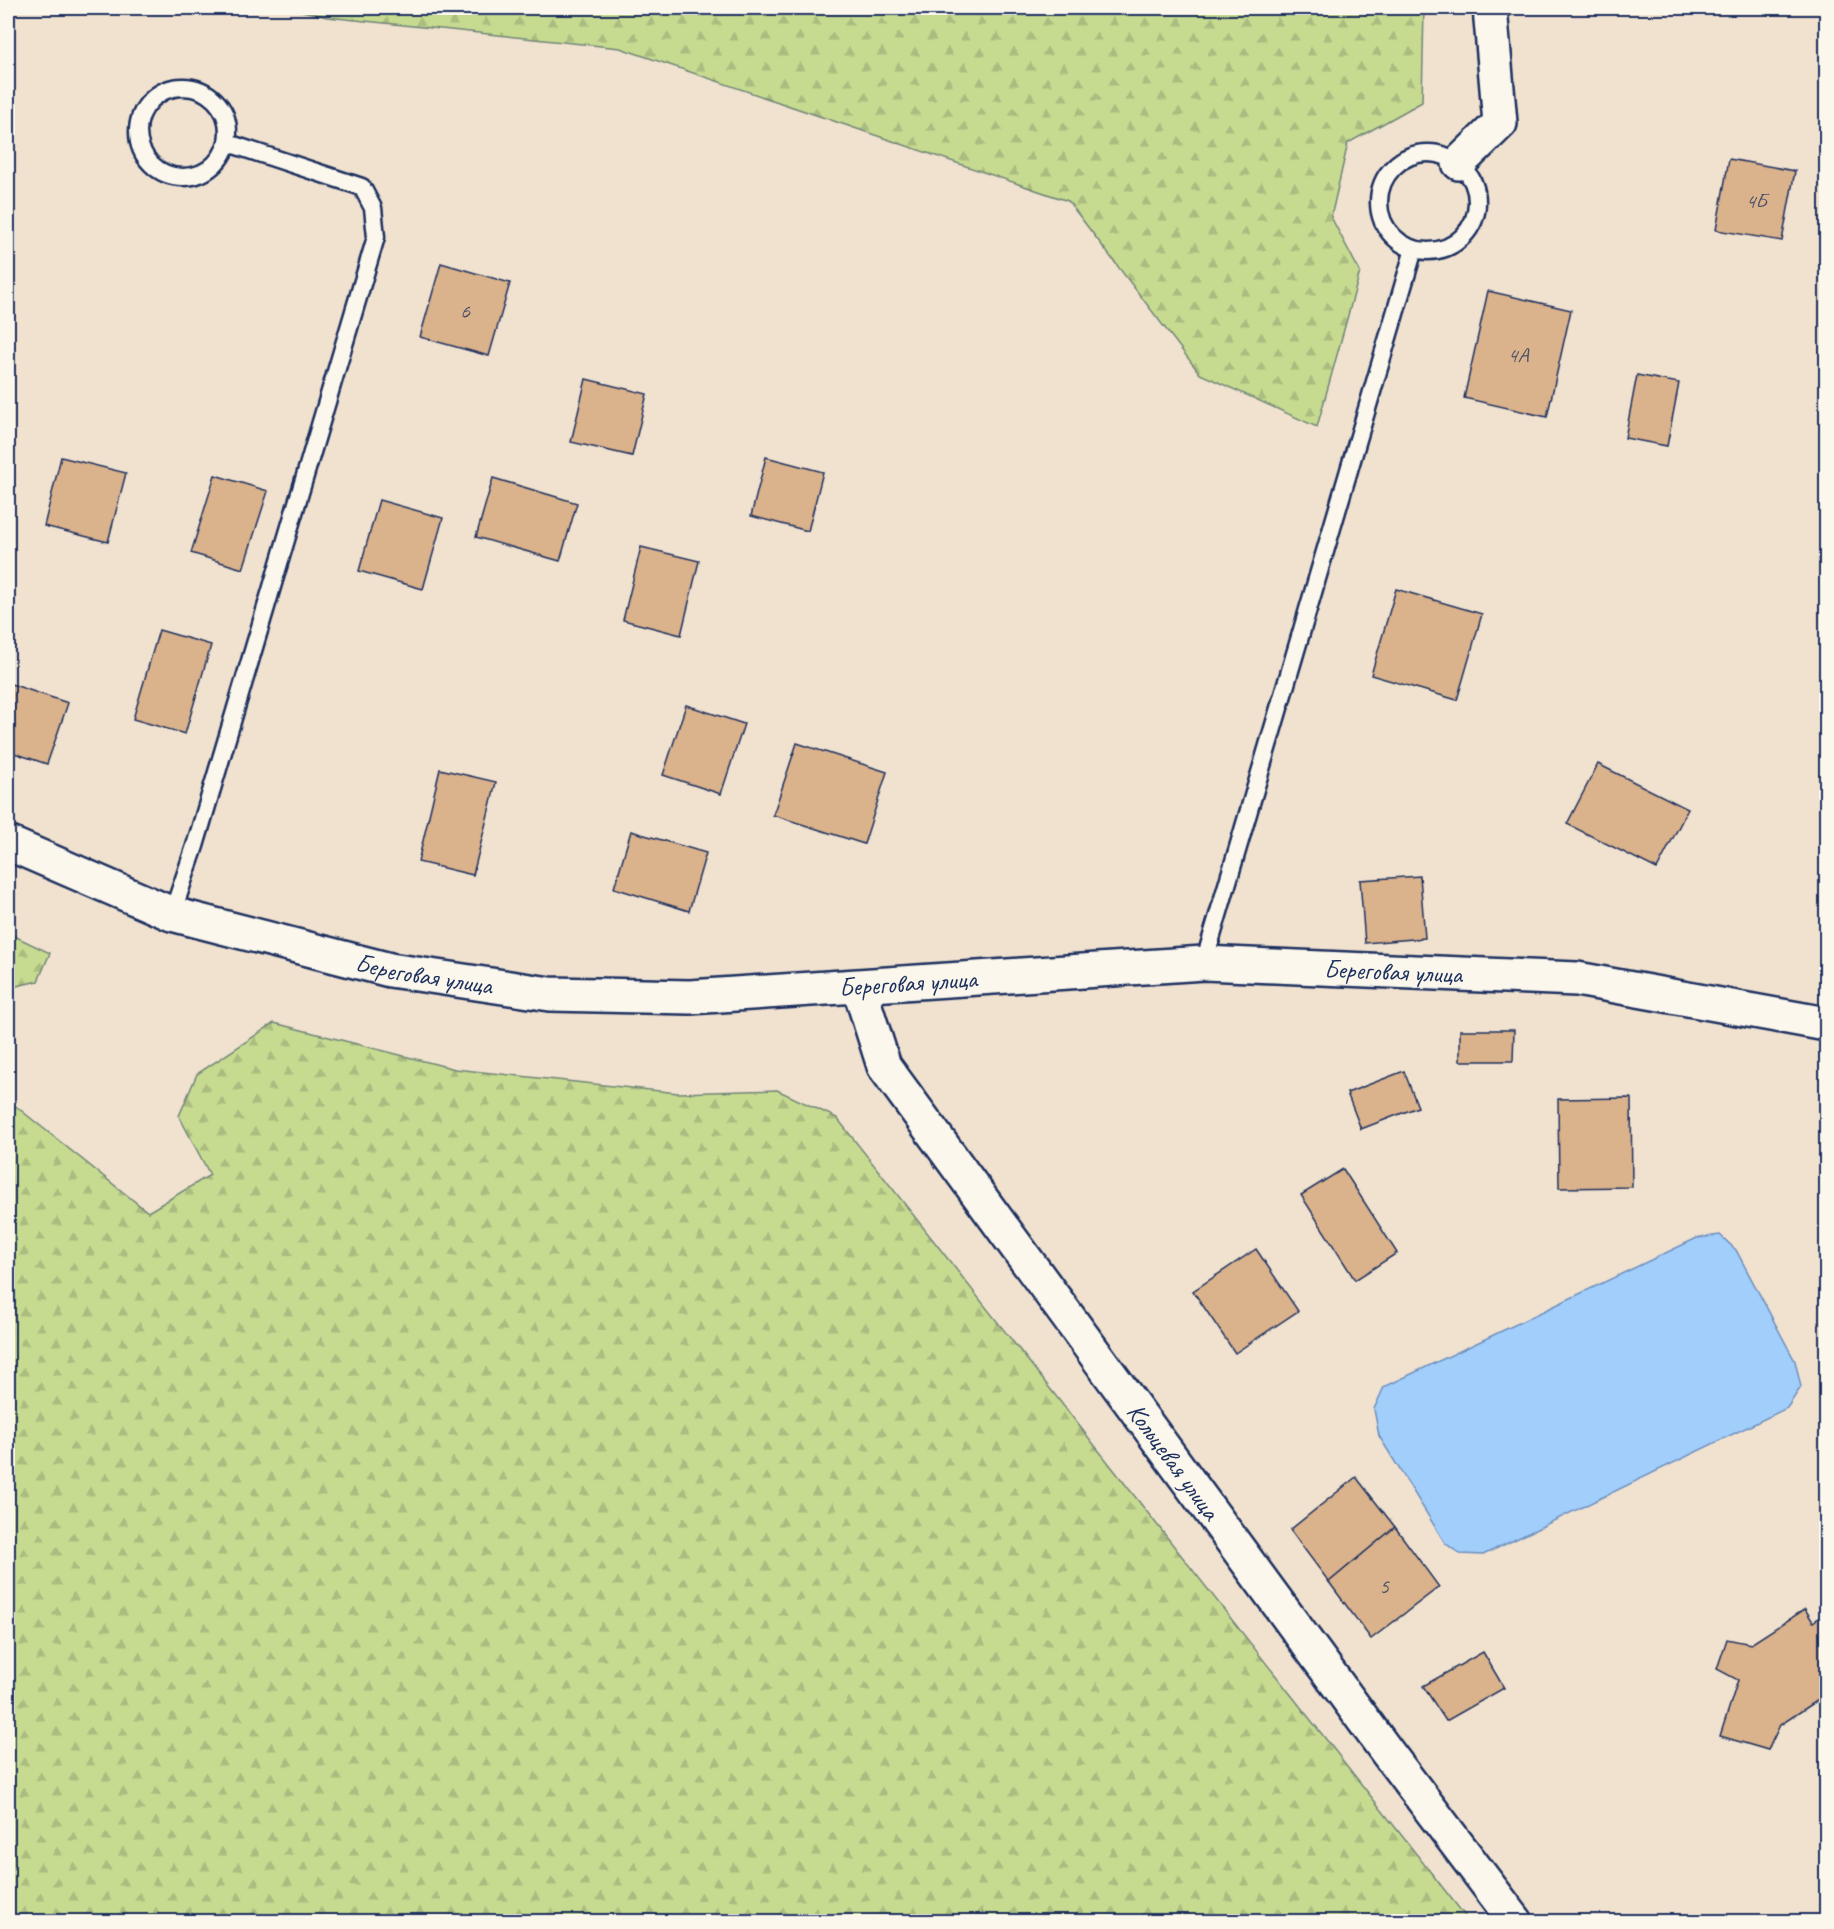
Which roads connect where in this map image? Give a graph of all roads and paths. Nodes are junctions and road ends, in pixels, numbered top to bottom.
1 (1490, 8) edge
2 (228, 143) junction
3 (1459, 163) junction
4 (1414, 249) junction
5 (8, 843) edge
6 (172, 914) junction
7 (1204, 963) junction
8 (859, 987) junction
9 (1827, 1024) edge
10 (1516, 1922) edge

1 - 3 street
2 - 2 lane
2 - 6 lane
3 - 4 lane
3 - 4 lane
4 - 7 lane
5 - 6 street, Береговая улица
6 - 8 street, Береговая улица
7 - 8 street, Береговая улица
7 - 9 street, Береговая улица
8 - 10 street, Кольцевая улица

